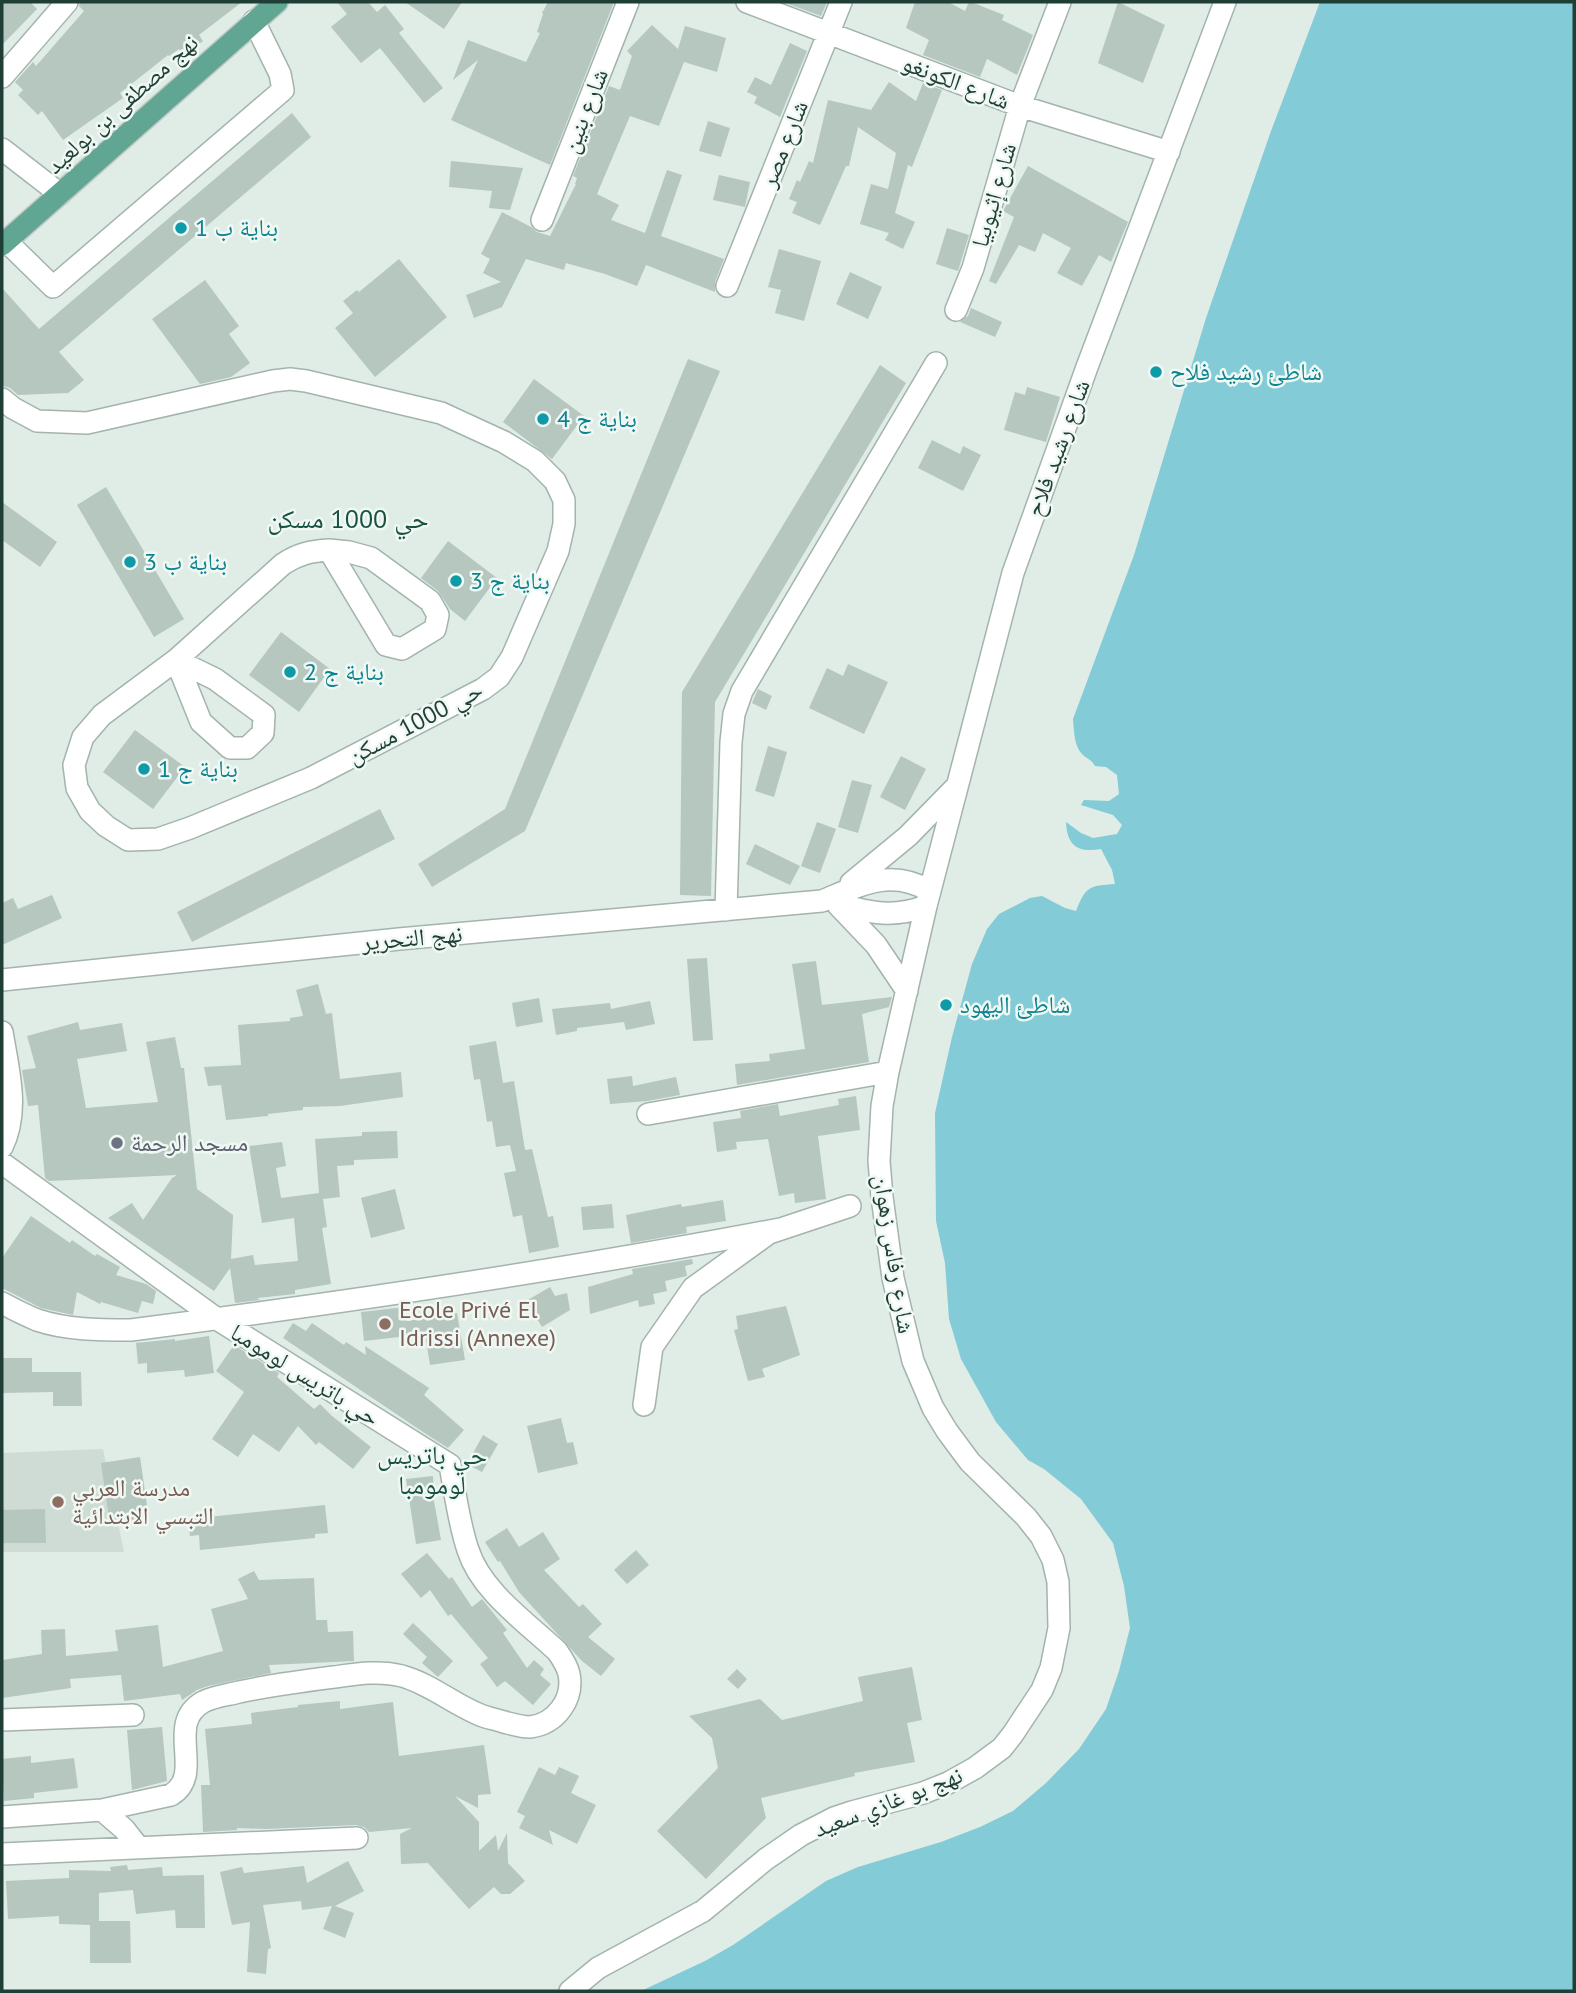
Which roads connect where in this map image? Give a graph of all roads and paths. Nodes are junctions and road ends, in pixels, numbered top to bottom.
1 (67, 2) edge
2 (277, 2) edge
3 (628, 2) edge
4 (747, 2) edge
5 (841, 2) edge
6 (1060, 2) edge
7 (1225, 2) edge
8 (254, 21) junction
9 (829, 33) junction
10 (2, 77) edge
11 (1020, 106) junction
12 (2, 149) edge
13 (1169, 152) junction
14 (60, 194) junction
15 (542, 220) dead end
16 (4, 243) edge
17 (727, 286) dead end
18 (956, 310) dead end
19 (936, 363) dead end
20 (2, 399) edge
21 (328, 550) junction
22 (176, 660) junction
23 (958, 785) junction
24 (928, 899) junction
25 (832, 900) junction
26 (726, 909) junction
27 (2, 980) edge
28 (907, 992) junction
29 (2, 1032) edge
30 (888, 1072) junction
31 (648, 1114) dead end
32 (2, 1147) edge
33 (2, 1163) edge
34 (850, 1206) dead end
35 (780, 1229) junction
36 (2, 1303) edge
37 (217, 1319) junction
38 (644, 1405) dead end
39 (1053, 1560) joint
40 (133, 1715) dead end
41 (2, 1720) edge
42 (102, 1810) junction
43 (2, 1817) edge
44 (357, 1838) dead end
45 (139, 1848) junction
46 (2, 1854) edge
47 (570, 1991) edge

1 - 10 street
2 - 8 main road, نهج مصطفى بن بولعيد
3 - 15 street, شارع بنين
4 - 9 street, شارع الكونغو
5 - 9 street, شارع مصر
6 - 11 street, شارع إثيوبيا
7 - 13 street, شارع رشيد فلاح
8 - 14 main road, نهج مصطفى بن بولعيد
8 - 16 street
9 - 11 street, شارع الكونغو
9 - 17 street, شارع مصر
11 - 13 street, شارع الكونغو
11 - 18 street, شارع إثيوبيا
12 - 14 street
13 - 23 street, شارع رشيد فلاح
14 - 16 main road, نهج مصطفى بن بولعيد
19 - 26 street
20 - 22 street, حي 1000 مسكن
21 - 21 street, حي 1000 مسكن
21 - 22 street, حي 1000 مسكن
22 - 22 street
23 - 24 street, شارع رشيد فلاح
23 - 25 street
24 - 25 street, نهج التحرير
24 - 25 street, نهج التحرير
24 - 28 street, شارع رفاس زهوان
25 - 26 street, نهج التحرير
25 - 28 street
26 - 27 street, نهج التحرير
28 - 30 street, شارع رفاس زهوان
29 - 32 street
30 - 31 street
30 - 39 street, شارع رفاس زهوان
33 - 37 street, حي باتريس لومومبا
34 - 35 street, حي باتريس لومومبا
35 - 37 street, حي باتريس لومومبا
35 - 38 street, حي باتريس لومومبا
36 - 37 street, حي باتريس لومومبا
37 - 42 street, حي باتريس لومومبا
39 - 47 street, نهج بو غازي سعيد
40 - 41 street
42 - 43 street, حي باتريس لومومبا
42 - 45 street
44 - 45 street
45 - 46 street

